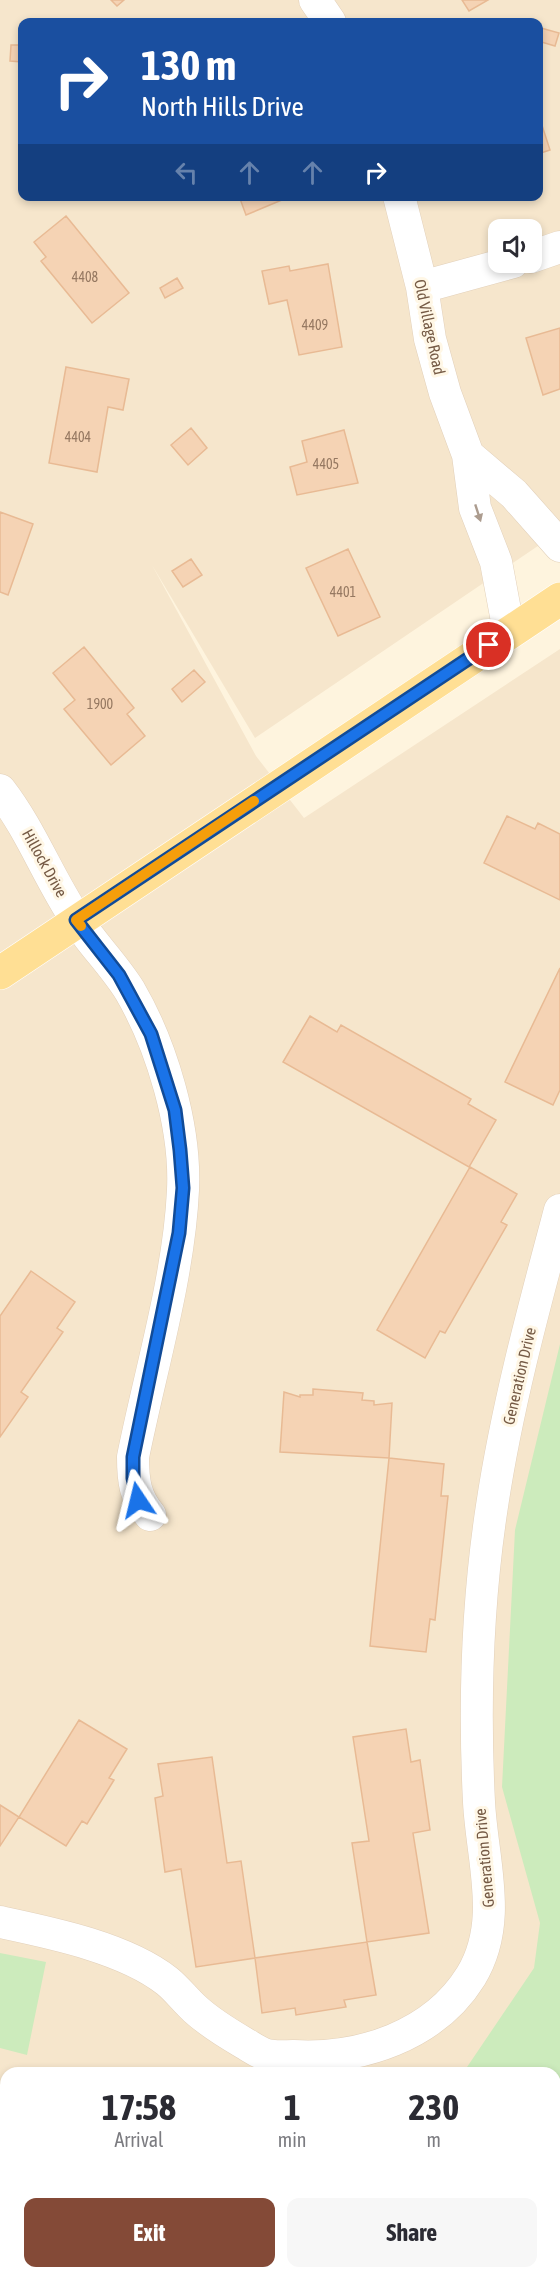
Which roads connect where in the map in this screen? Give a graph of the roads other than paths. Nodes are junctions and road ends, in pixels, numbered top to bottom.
1 (315, 0) edge
2 (327, 18) edge
3 (400, 201) edge
4 (560, 247) edge
5 (542, 253) edge
6 (488, 269) edge
7 (422, 287) junction
8 (468, 455) junction
9 (560, 546) edge
10 (560, 598) edge
11 (509, 632) junction
12 (0, 790) edge
13 (76, 920) junction
14 (0, 973) edge
15 (560, 1210) edge
16 (150, 1515) dead end
17 (0, 1922) edge

1 - 2 street
3 - 7 street, Old Village Road
4 - 5 street
6 - 7 street
7 - 8 street, Old Village Road
8 - 9 street, Old Village Road
8 -> 11 street, Old Village Road
10 - 11 main road
11 - 13 main road
12 - 13 street, Hillock Drive
13 - 14 main road
13 - 16 street, Hillock Drive
15 - 17 street, Generation Drive

